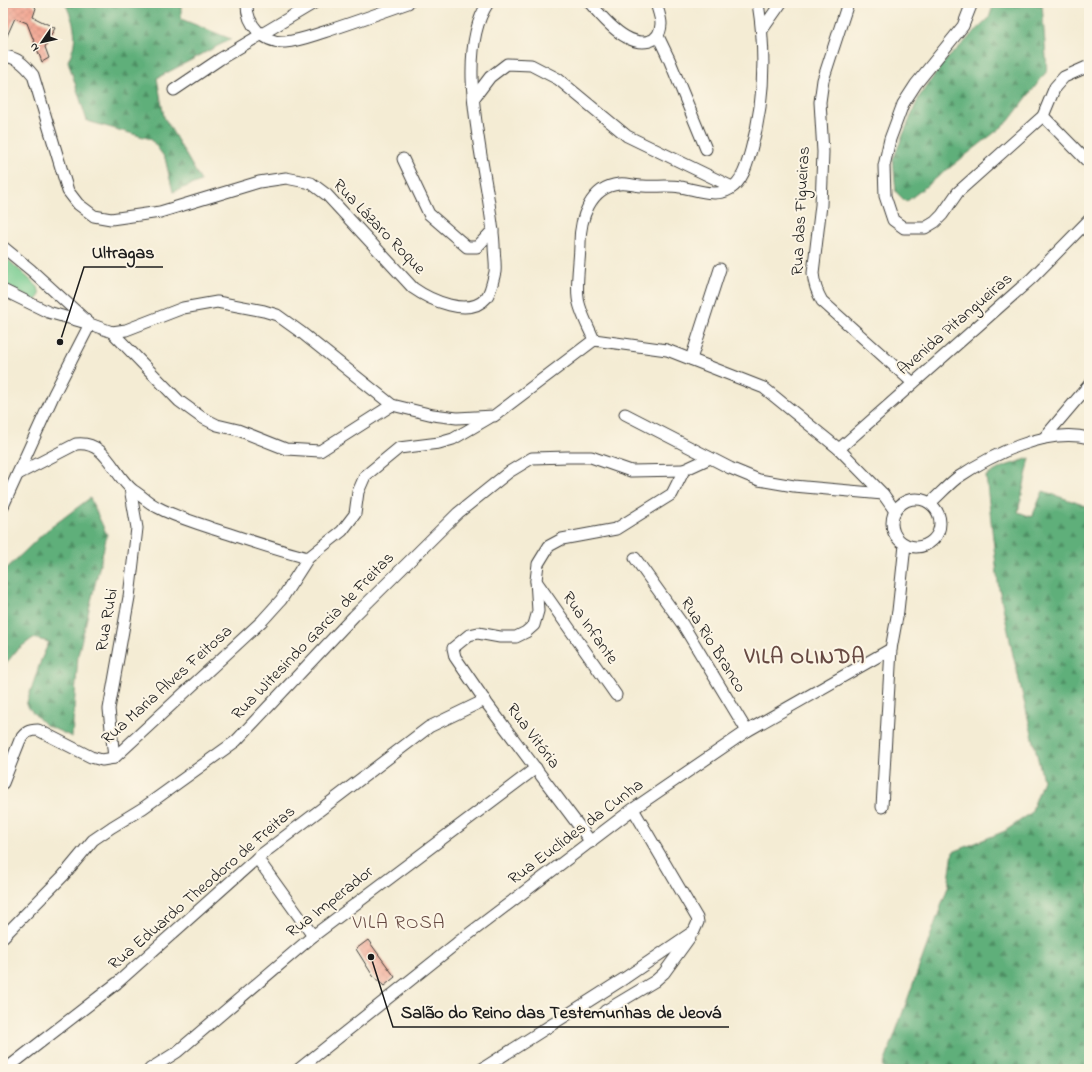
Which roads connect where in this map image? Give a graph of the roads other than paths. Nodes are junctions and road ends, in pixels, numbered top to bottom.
1 (247, 3) edge
2 (314, 3) edge
3 (408, 3) edge
4 (488, 3) edge
5 (590, 3) edge
6 (656, 3) edge
7 (758, 3) edge
8 (782, 3) edge
9 (848, 3) edge
10 (972, 3) edge
11 (762, 30) junction
12 (261, 34) junction
13 (658, 36) junction
14 (3, 56) edge
15 (1089, 66) edge
16 (174, 90) dead end
17 (474, 98) junction
18 (1043, 116) junction
19 (706, 149) dead end
20 (403, 159) dead end
21 (1089, 163) edge
22 (732, 188) junction
23 (1089, 220) edge
24 (493, 230) junction
25 (3, 247) edge
26 (720, 269) dead end
27 (3, 290) edge
28 (90, 324) junction
29 (112, 332) junction
30 (594, 340) junction
31 (691, 360) junction
32 (913, 383) junction
33 (1089, 385) edge
34 (392, 405) junction
35 (625, 414) dead end
36 (494, 416) junction
37 (1044, 438) junction
38 (1089, 438) edge
39 (839, 450) junction
40 (710, 458) junction
41 (684, 470) junction
42 (18, 474) junction
43 (130, 488) junction
44 (882, 494) junction
45 (930, 503) junction
46 (3, 506) edge
47 (895, 511) junction
48 (905, 545) junction
49 (308, 558) junction
50 (635, 558) dead end
51 (536, 580) junction
52 (891, 649) junction
53 (616, 696) dead end
54 (485, 700) junction
55 (747, 731) junction
56 (114, 758) junction
57 (536, 768) junction
58 (3, 783) edge
59 (882, 807) dead end
60 (633, 809) junction
61 (591, 842) junction
62 (257, 858) junction
63 (694, 931) junction
64 (313, 936) junction
65 (3, 937) edge
66 (605, 1011) dead end
67 (6, 1069) edge
68 (150, 1069) edge
69 (299, 1069) edge
70 (482, 1069) edge

1 - 12 street
2 - 12 street
3 - 12 street
4 - 17 street, Rua Lázaro Roque
5 - 13 street
6 - 13 street
7 - 11 street
8 - 11 street
9 - 32 street, Rua das Figueiras
10 - 18 street
11 - 22 street
12 - 16 street
13 - 19 street
14 - 24 street, Rua Lázaro Roque
15 - 18 street
17 - 22 street
17 - 24 street, Rua Lázaro Roque
18 - 21 street
20 - 24 street
22 - 30 street
23 - 32 street, Avenida Pitangueiras
25 - 28 street
26 - 31 street
27 - 28 street
28 - 29 street
28 - 42 street
29 - 34 street
29 - 34 street
30 - 31 street
30 - 36 street
31 - 39 street
32 - 39 street, Avenida Pitangueiras
33 - 37 street
34 - 36 street
35 - 40 street
36 - 49 street, Rua Maria Alves Feitosa
37 - 38 street
37 - 45 street
39 - 44 street
40 - 41 street
40 - 44 street
41 - 51 street
41 - 65 street, Rua Witesindo Garcia de Freitas
42 - 43 street
42 - 46 street
43 - 49 street
43 - 56 street, Rua Rubi
44 - 47 street
45 - 47 street
45 - 48 street
47 - 48 street
48 - 52 street
49 - 56 street, Rua Maria Alves Feitosa
50 - 55 street, Rua Rio Branco
51 - 53 street, Rua Infante
51 - 54 street, Rua Vitória
52 - 55 street, Rua Euclides da Cunha
52 - 59 street
54 - 57 street, Rua Vitória
54 - 62 street, Rua Eduardo Theodoro de Freitas
55 - 60 street, Rua Euclides da Cunha
56 - 58 street, Rua Maria Alves Feitosa
57 - 61 street, Rua Vitória
57 - 64 street, Rua Imperador
60 - 61 street, Rua Euclides da Cunha
60 - 63 street
61 - 69 street, Rua Euclides da Cunha
62 - 64 street
62 - 67 street, Rua Eduardo Theodoro de Freitas
63 - 66 street
63 - 70 street
64 - 68 street, Rua Imperador

